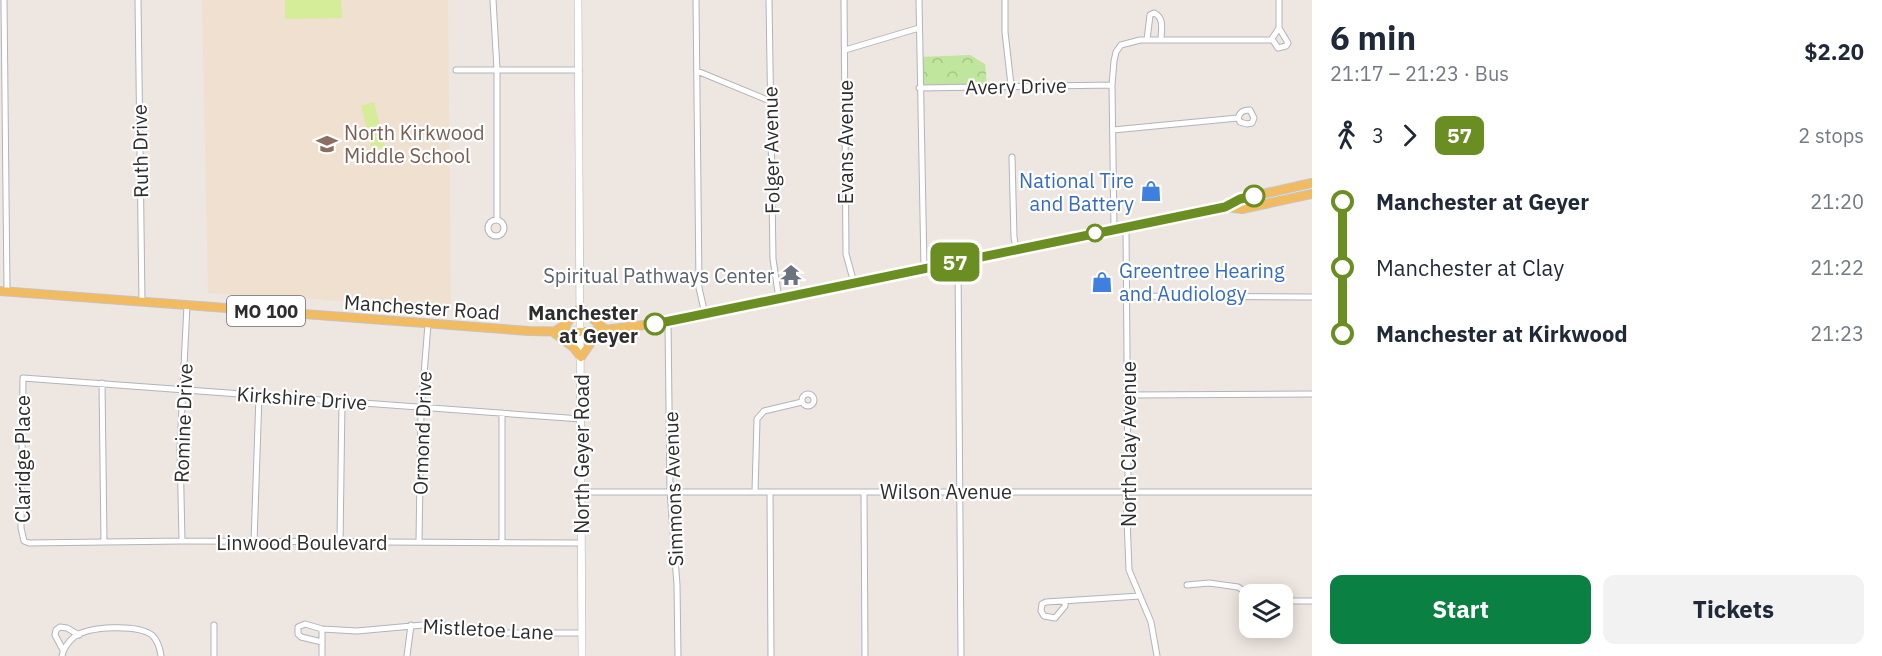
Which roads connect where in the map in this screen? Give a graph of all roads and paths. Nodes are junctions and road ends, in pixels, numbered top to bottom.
1 (4, 0) edge
2 (138, 0) edge
3 (493, 0) edge
4 (578, 0) edge
5 (696, 0) edge
6 (769, 0) edge
7 (844, 0) edge
8 (919, 0) edge
9 (1005, 0) edge
10 (1280, 0) edge
11 (919, 28) junction
12 (1279, 28) junction
13 (1272, 39) junction
14 (1147, 40) junction
15 (1161, 40) junction
16 (845, 50) junction
17 (497, 69) junction
18 (579, 69) junction
19 (456, 70) dead end
20 (698, 72) junction
21 (1112, 85) junction
22 (1011, 86) junction
23 (919, 88) junction
24 (770, 101) junction
25 (1238, 118) dead end
26 (1113, 130) junction
27 (1012, 158) dead end
28 (1312, 183) edge
29 (1312, 194) edge
30 (1225, 207) junction
31 (497, 219) dead end
32 (1126, 227) junction
33 (1114, 229) junction
34 (1016, 250) junction
35 (958, 262) junction
36 (924, 269) junction
37 (854, 283) junction
38 (4, 291) edge
39 (1127, 297) junction
40 (1312, 297) edge
41 (779, 298) junction
42 (142, 301) junction
43 (187, 305) junction
44 (580, 308) junction
45 (705, 314) junction
46 (668, 322) junction
47 (428, 324) junction
48 (606, 330) junction
49 (553, 332) junction
50 (581, 332) junction
51 (581, 357) junction
52 (22, 378) joint
53 (102, 384) junction
54 (183, 389) junction
55 (1312, 394) edge
56 (259, 395) junction
57 (1128, 395) junction
58 (342, 401) junction
59 (802, 402) dead end
60 (422, 407) junction
61 (502, 413) junction
62 (581, 419) junction
63 (670, 491) junction
64 (961, 491) junction
65 (580, 492) junction
66 (755, 492) junction
67 (770, 492) junction
68 (864, 492) junction
69 (1126, 492) junction
70 (1312, 492) edge
71 (24, 541) joint
72 (104, 542) junction
73 (182, 542) junction
74 (254, 542) junction
75 (340, 542) junction
76 (419, 543) junction
77 (502, 543) junction
78 (581, 543) junction
79 (1187, 585) dead end
80 (1239, 588) edge
81 (1140, 596) junction
82 (1065, 601) junction
83 (1293, 601) edge
84 (1312, 601) edge
85 (214, 625) dead end
86 (411, 625) junction
87 (322, 629) junction
88 (582, 633) junction
89 (79, 635) junction
90 (322, 642) junction
91 (62, 653) edge
92 (161, 656) edge
93 (214, 656) edge
94 (322, 656) edge
95 (407, 656) edge
96 (582, 656) edge
97 (678, 656) edge
98 (771, 656) edge
99 (865, 656) edge
100 (961, 656) edge
101 (1157, 656) edge

1 - 38 street
2 - 42 street, Ruth Drive
3 - 17 street
4 - 18 street, North Geyer Road
5 - 20 street
6 - 24 street, Folger Avenue
7 - 16 street, Evans Avenue
8 - 11 street
9 - 22 street
10 - 12 street
11 - 16 street
11 - 23 street
12 - 13 street
12 - 13 street
13 - 15 street
14 - 15 street
14 - 15 street
14 - 21 street
16 - 37 street, Evans Avenue
17 - 18 street
17 - 19 street
17 - 31 street
18 - 44 street, North Geyer Road
20 - 24 street
20 - 45 street
21 - 22 street, Avery Drive
21 - 26 street
22 - 23 street, Avery Drive
23 - 36 street
24 - 41 street, Folger Avenue
25 - 26 street
26 - 33 street
27 - 34 street
28 - 30 main road, Manchester Road / MO 100
29 - 30 main road, Manchester Road / MO 100
30 - 32 main road, Manchester Road / MO 100
32 - 33 main road, Manchester Road / MO 100
32 - 39 street, North Clay Avenue
33 - 34 main road, Manchester Road / MO 100
34 - 35 main road, Manchester Road / MO 100
35 - 36 main road, Manchester Road / MO 100
35 - 64 street
36 - 37 main road, Manchester Road / MO 100
37 - 41 main road, Manchester Road / MO 100
38 - 42 main road, Manchester Road / MO 100
39 - 40 street
39 - 57 street, North Clay Avenue
41 - 45 main road, Manchester Road / MO 100
42 - 43 main road, Manchester Road / MO 100
43 - 47 main road, Manchester Road / MO 100
43 - 54 street, Romine Drive
44 - 48 main road
44 - 49 main road
44 - 50 street, North Geyer Road
45 - 46 main road, Manchester Road / MO 100
46 - 48 main road, Manchester Road / MO 100
46 - 63 street, Simmons Avenue
47 - 49 main road, Manchester Road / MO 100
47 - 60 street, Ormond Drive
48 - 50 main road, Manchester Road / MO 100
48 - 51 main road
49 - 50 main road, Manchester Road / MO 100
49 - 51 main road
50 - 51 street, North Geyer Road
51 - 62 street, North Geyer Road
52 - 53 street, Kirkshire Drive
52 - 71 street, Claridge Place
53 - 54 street, Kirkshire Drive
53 - 72 street
54 - 56 street, Kirkshire Drive
54 - 73 street, Romine Drive
55 - 57 street
56 - 58 street, Kirkshire Drive
56 - 74 street
57 - 69 street, North Clay Avenue
58 - 60 street, Kirkshire Drive
58 - 75 street
59 - 66 street
60 - 61 street, Kirkshire Drive
60 - 76 street, Ormond Drive
61 - 62 street, Kirkshire Drive
61 - 77 street
62 - 65 street, North Geyer Road
63 - 65 street, Wilson Avenue
63 - 66 street, Wilson Avenue
63 - 97 street, Simmons Avenue
64 - 68 street, Wilson Avenue
64 - 69 street, Wilson Avenue
64 - 100 street
65 - 78 street, North Geyer Road
66 - 67 street, Wilson Avenue
67 - 68 street, Wilson Avenue
67 - 98 street
68 - 99 street
69 - 70 street, Wilson Avenue
69 - 81 street, North Clay Avenue
71 - 72 street, Linwood Boulevard
72 - 73 street, Linwood Boulevard
73 - 74 street, Linwood Boulevard
74 - 75 street, Linwood Boulevard
75 - 76 street, Linwood Boulevard
76 - 77 street, Linwood Boulevard
77 - 78 street, Linwood Boulevard
78 - 88 street, North Geyer Road
79 - 80 street
81 - 82 street
81 - 101 street, North Clay Avenue
82 - 82 street
83 - 84 street
85 - 93 street
86 - 87 street, Mistletoe Lane
86 - 88 street, Mistletoe Lane
86 - 95 street
87 - 90 street
87 - 90 street, Mistletoe Lane
88 - 96 street, North Geyer Road
89 - 91 street
89 - 91 street
89 - 92 street
90 - 94 street

